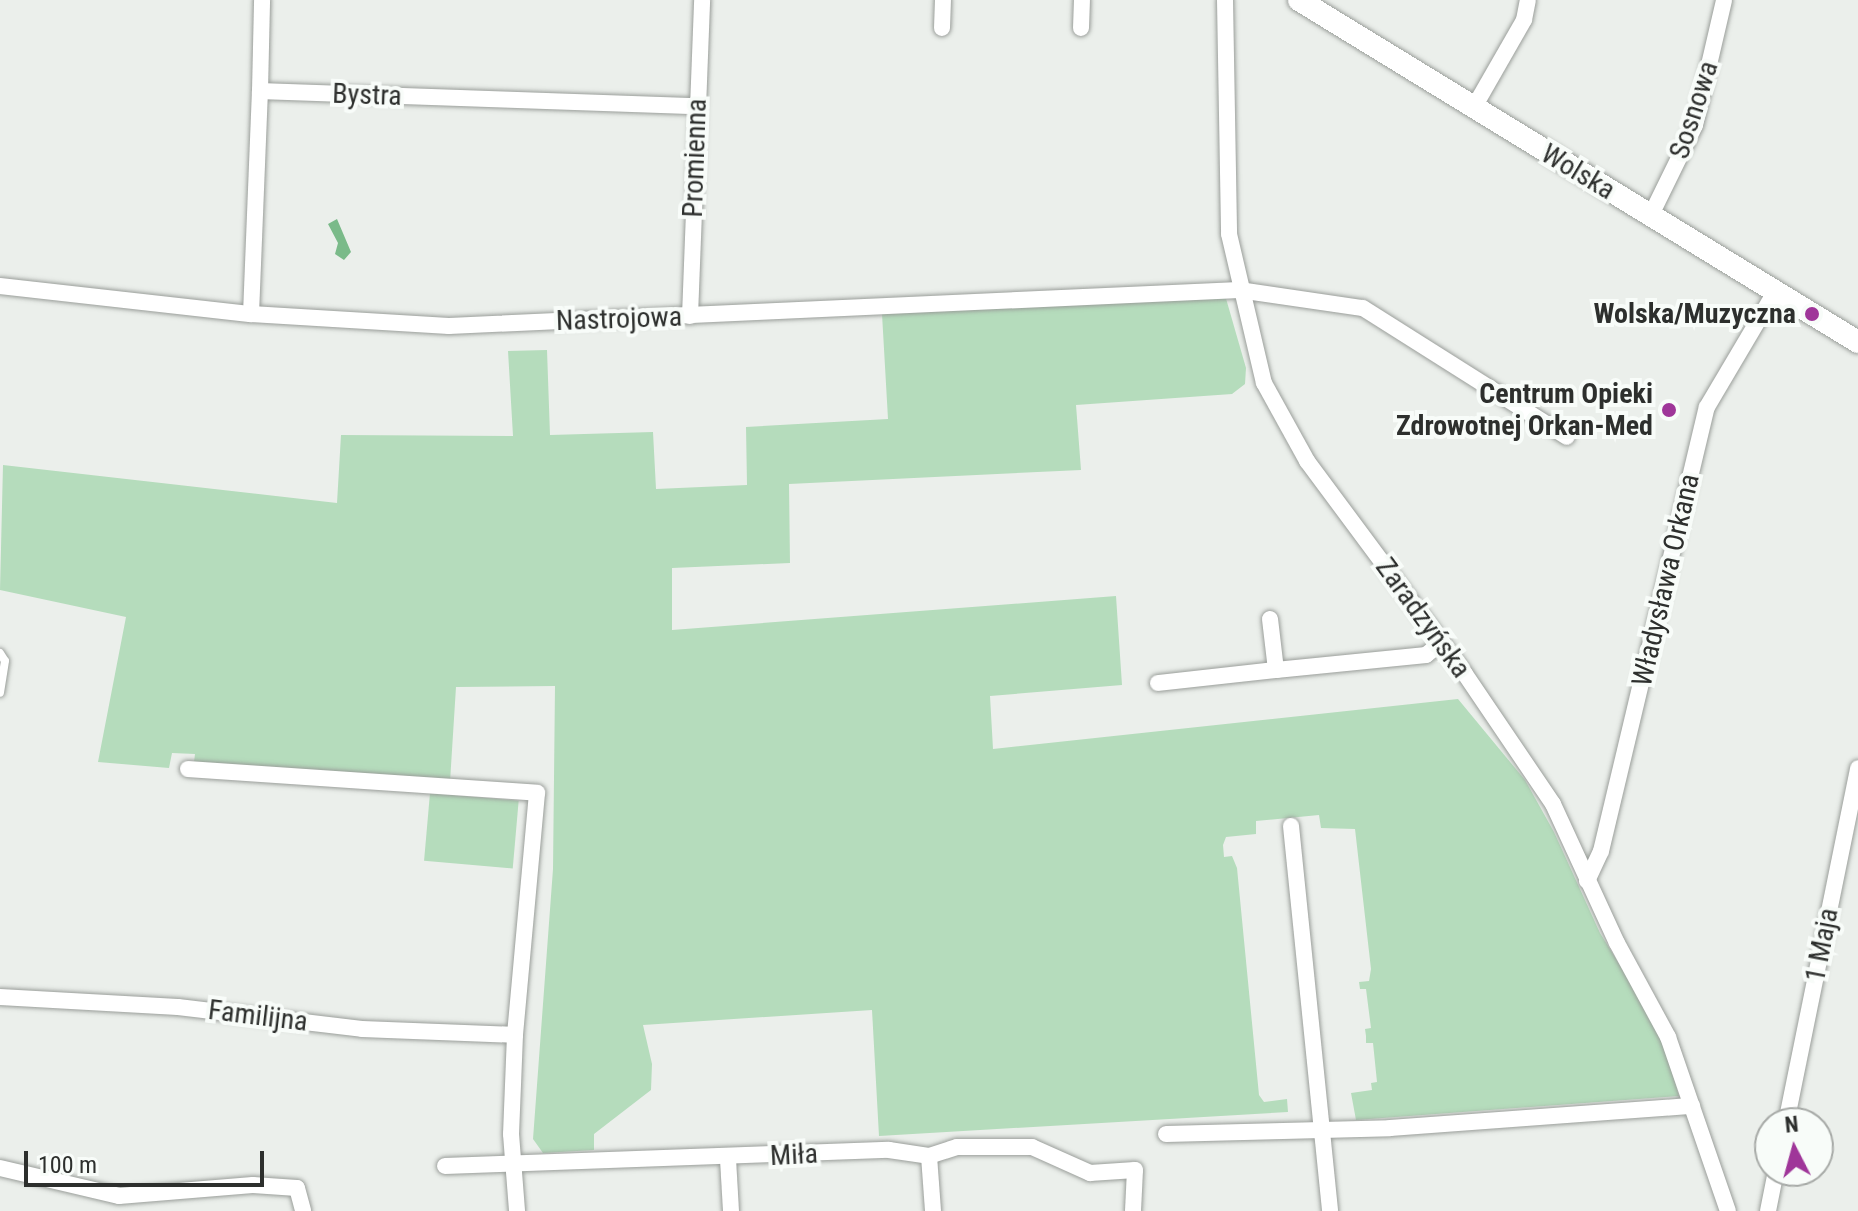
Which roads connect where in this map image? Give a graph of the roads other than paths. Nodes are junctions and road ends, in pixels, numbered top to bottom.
1 (262, 0) edge
2 (702, 0) edge
3 (943, 0) edge
4 (1082, 0) edge
5 (1225, 0) edge
6 (1299, 0) edge
7 (1528, 0) edge
8 (1724, 0) edge
9 (942, 28) dead end
10 (1081, 28) dead end
11 (260, 91) junction
12 (696, 106) junction
13 (1473, 109) junction
14 (1651, 215) junction
15 (0, 286) edge
16 (1239, 290) junction
17 (1775, 292) junction
18 (251, 314) junction
19 (690, 316) junction
20 (1858, 342) edge
21 (1567, 437) dead end
22 (1270, 619) dead end
23 (1442, 642) junction
24 (0, 653) edge
25 (1276, 670) junction
26 (1158, 683) dead end
27 (0, 693) edge
28 (1858, 768) edge
29 (188, 769) dead end
30 (1291, 826) dead end
31 (1587, 881) junction
32 (0, 997) edge
33 (515, 1035) junction
34 (1692, 1106) junction
35 (1789, 1107) edge
36 (1325, 1129) junction
37 (1166, 1134) dead end
38 (929, 1156) junction
39 (728, 1159) junction
40 (514, 1163) junction
41 (445, 1166) dead end
42 (0, 1168) edge
43 (1773, 1187) edge
44 (97, 1192) junction
45 (100, 1211) edge
46 (303, 1211) edge
47 (517, 1211) edge
48 (731, 1211) edge
49 (933, 1211) edge
50 (1133, 1211) edge
51 (1330, 1211) edge
52 (1728, 1211) edge
53 (1768, 1211) edge

1 - 11 street
2 - 12 street, Promienna
3 - 9 street
4 - 10 street
5 - 16 street, Zaradzyńska
6 - 13 street, Wolska
7 - 13 street
8 - 14 street, Sosnowa
11 - 12 street, Bystra
11 - 18 street
12 - 19 street, Promienna
13 - 14 street, Wolska
14 - 17 street, Wolska
15 - 18 street, Nastrojowa
16 - 19 street, Nastrojowa
16 - 21 street, Nastrojowa
16 - 23 street, Zaradzyńska
17 - 20 street, Wolska
17 - 31 street, Władysława Orkana
18 - 19 street, Nastrojowa
22 - 25 street
23 - 25 street
23 - 31 street, Zaradzyńska
24 - 27 lane
25 - 26 street
28 - 35 street, 1 Maja
29 - 33 street
30 - 36 street
31 - 34 street, Zaradzyńska
32 - 33 street, Familijna
33 - 40 street
34 - 36 street
34 - 52 street, Zaradzyńska
36 - 37 street
36 - 51 street
38 - 39 street, Miła
38 - 49 street
38 - 50 street, Miła
39 - 40 street, Miła
39 - 48 street
40 - 41 street, Miła
40 - 47 street
42 - 44 street
43 - 53 street
44 - 45 street
44 - 46 street

